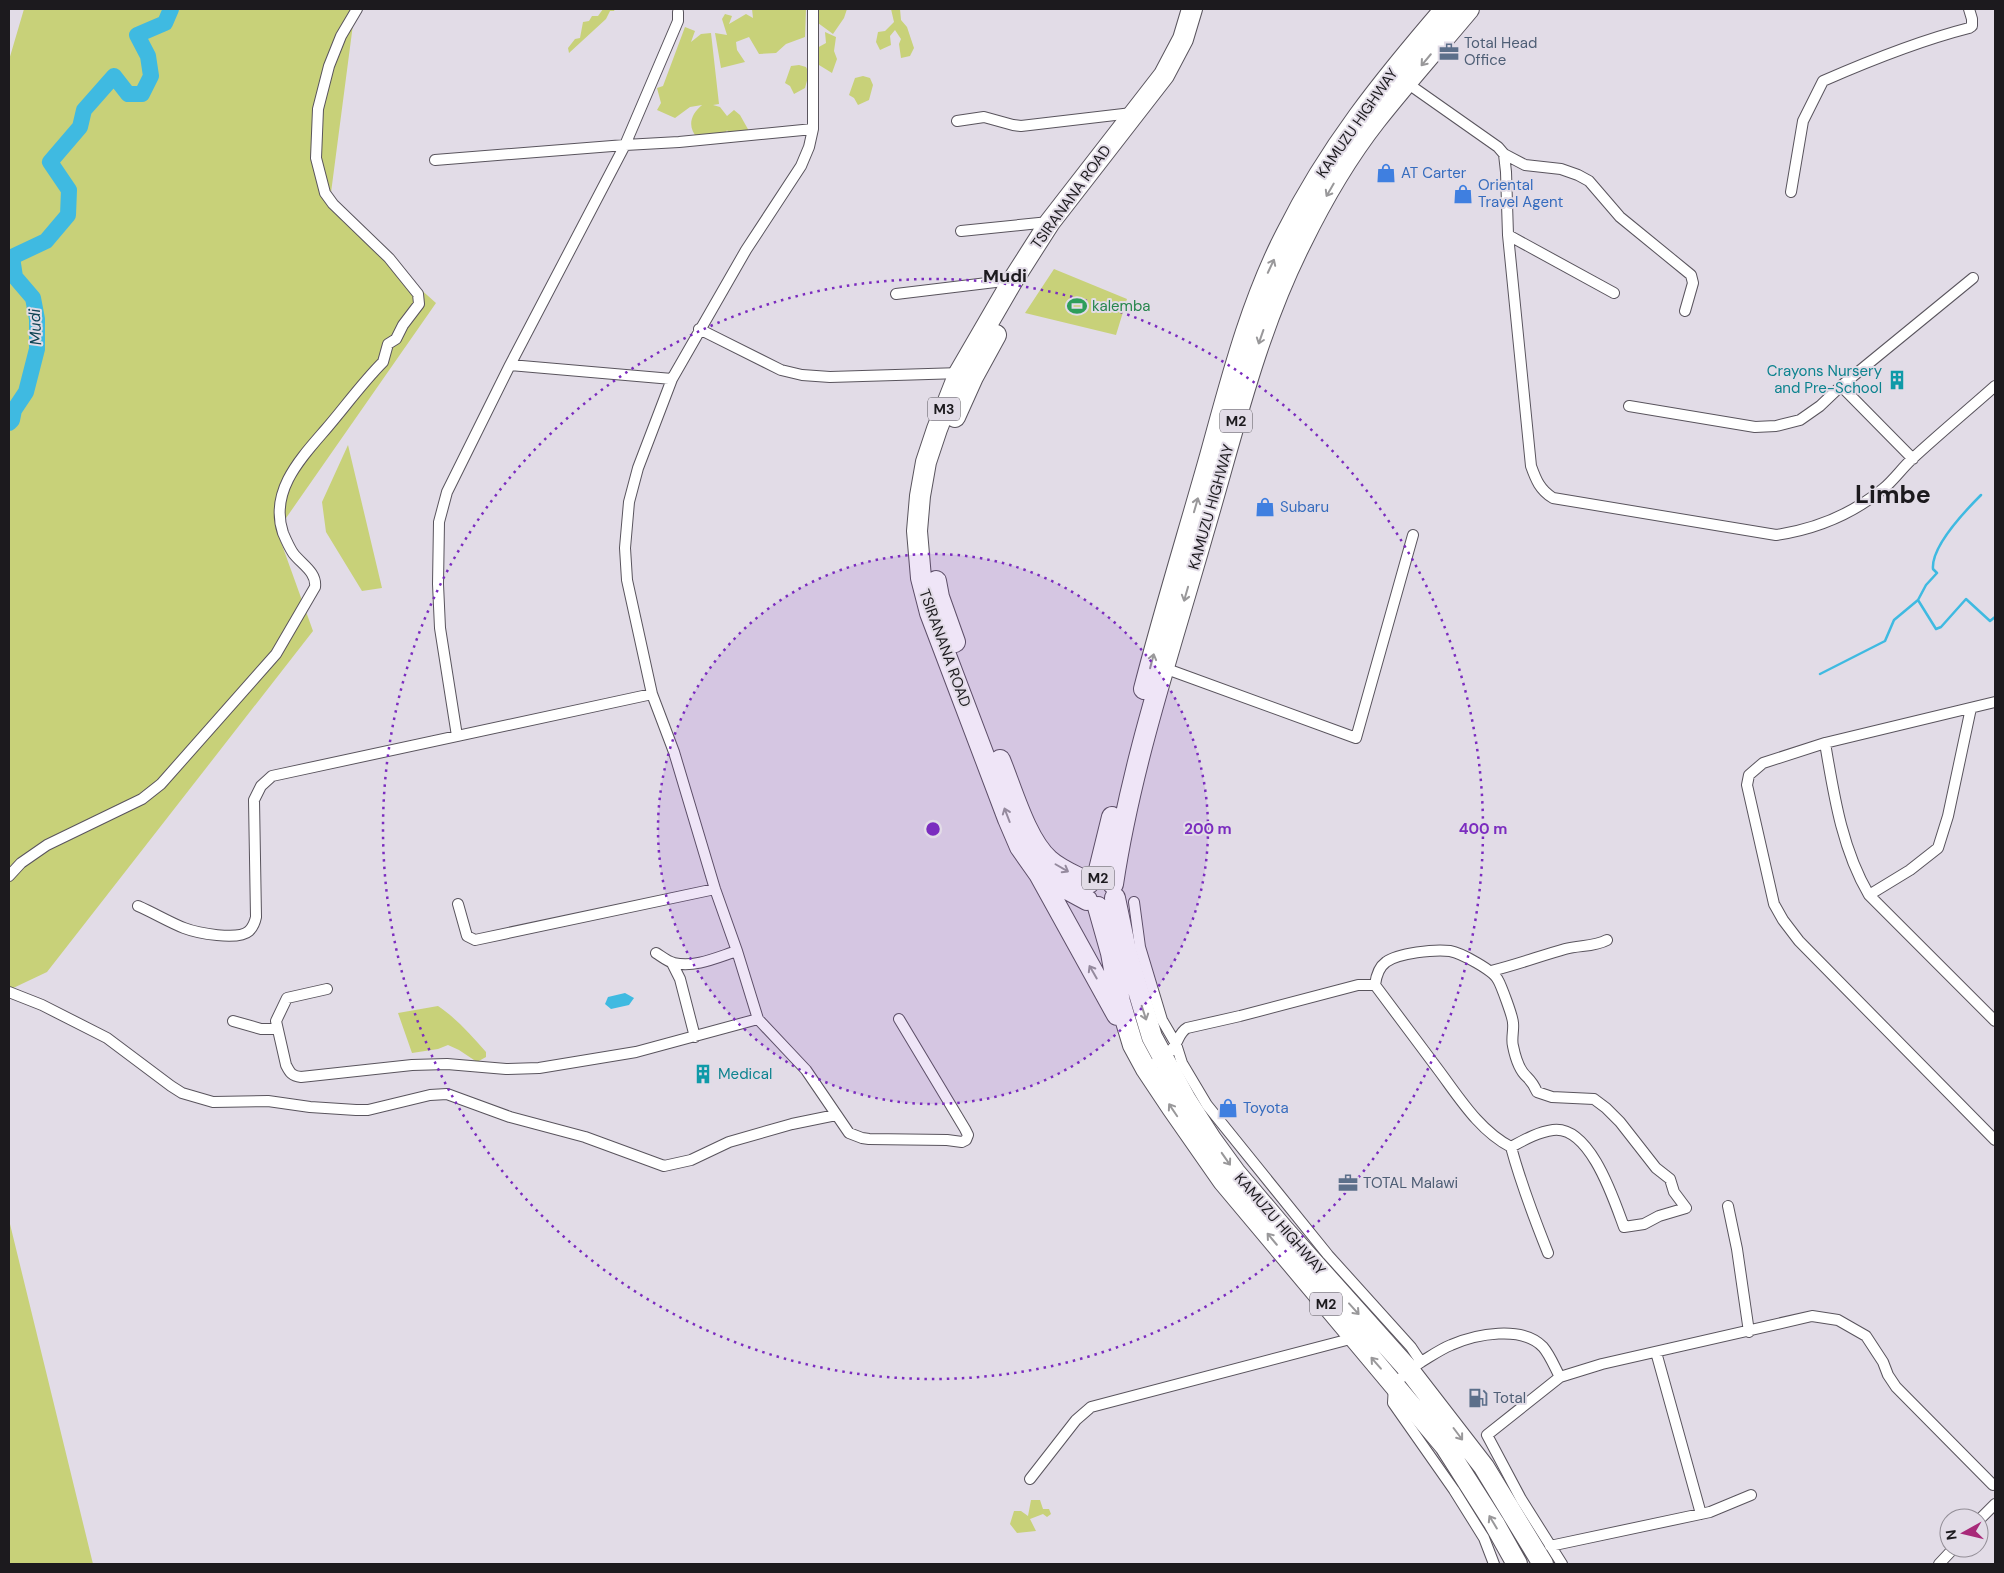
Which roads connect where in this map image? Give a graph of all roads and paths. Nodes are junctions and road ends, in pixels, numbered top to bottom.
1 (357, 9) edge
2 (814, 9) edge
3 (1192, 9) edge
4 (1204, 9) edge
5 (1445, 9) edge
6 (1469, 9) edge
7 (1969, 9) edge
8 (678, 12) dead end
9 (1407, 83) junction
10 (1133, 113) junction
11 (957, 121) dead end
12 (813, 130) junction
13 (626, 145) junction
14 (1504, 154) junction
15 (435, 160) dead end
16 (1791, 192) dead end
17 (1050, 222) junction
18 (961, 231) dead end
19 (1508, 235) junction
20 (1973, 278) dead end
21 (1013, 280) junction
22 (1614, 293) dead end
23 (896, 294) dead end
24 (1686, 311) dead end
25 (700, 329) junction
26 (510, 365) junction
27 (966, 375) junction
28 (672, 378) junction
29 (1841, 386) junction
30 (1995, 386) edge
31 (1630, 406) dead end
32 (1912, 459) junction
33 (1412, 536) dead end
34 (1164, 668) junction
35 (652, 694) junction
36 (1995, 702) edge
37 (1971, 708) junction
38 (457, 736) junction
39 (1825, 743) junction
40 (1039, 874) junction
41 (9, 876) edge
42 (715, 888) junction
43 (1100, 892) junction
44 (1869, 895) junction
45 (1134, 902) dead end
46 (458, 904) dead end
47 (138, 906) dead end
48 (1607, 940) dead end
49 (737, 951) junction
50 (656, 953) dead end
51 (672, 963) junction
52 (1491, 971) junction
53 (1375, 985) junction
54 (328, 989) dead end
55 (9, 992) edge
56 (758, 1019) junction
57 (898, 1019) dead end
58 (233, 1021) dead end
59 (1995, 1021) edge
60 (277, 1030) junction
61 (695, 1037) junction
62 (1133, 1045) junction
63 (1162, 1057) junction
64 (836, 1115) junction
65 (1995, 1140) edge
66 (1511, 1147) junction
67 (1728, 1206) dead end
68 (1548, 1253) dead end
69 (1749, 1332) junction
70 (1354, 1338) junction
71 (1656, 1352) junction
72 (1415, 1366) junction
73 (1560, 1377) junction
74 (1394, 1384) junction
75 (1030, 1479) dead end
76 (1993, 1485) dead end
77 (1751, 1495) dead end
78 (1701, 1514) junction
79 (1550, 1546) junction
80 (1494, 1564) edge
81 (1517, 1564) edge
82 (1543, 1564) edge
83 (1562, 1564) edge

1 - 41 street
2 - 12 street
3 - 10 highway, TSIRANANA ROAD / M3
4 - 27 highway, TSIRANANA ROAD / M3
43 -> 5 highway, KAMUZU HIGHWAY / M2
6 -> 9 highway, KAMUZU HIGHWAY / M2
7 - 16 street
8 - 13 street
9 - 14 street
9 -> 34 highway, KAMUZU HIGHWAY / M2
10 - 11 street
10 - 17 highway, TSIRANANA ROAD / M3
12 - 13 street
12 - 25 street
13 - 15 street
13 - 26 street
14 - 19 street
14 - 24 street
17 - 18 street
17 - 21 highway, TSIRANANA ROAD / M3
19 - 22 street
19 - 32 street
20 - 29 street
21 - 23 street
21 - 27 highway, TSIRANANA ROAD / M3
25 - 27 street
25 - 28 street
26 - 28 street
26 - 38 street
40 -> 27 highway, TSIRANANA ROAD / M3
27 -> 43 highway, TSIRANANA ROAD / M3
28 - 35 street
29 - 31 street
29 - 32 street
30 - 32 street
33 - 34 street
34 - 43 highway, KAMUZU HIGHWAY / M2
35 - 38 street
35 - 42 street
36 - 37 street
37 - 39 street
37 - 44 street
38 - 47 street
39 - 44 street
39 - 65 street
40 - 43 highway, TSIRANANA ROAD / M3
62 -> 40 highway
42 - 46 street
42 - 49 street
43 - 62 highway, KAMUZU HIGHWAY / M2
43 -> 63 highway, KAMUZU HIGHWAY / M2
44 - 59 street
45 - 63 street
48 - 52 street
49 - 51 street
49 - 56 street
50 - 51 street
51 - 61 street
52 - 53 street
52 - 66 street
53 - 63 street
53 - 66 street
54 - 60 street
55 - 64 street
56 - 61 street
56 - 64 street
57 - 64 street
58 - 60 street
60 - 61 street
62 - 63 highway, KAMUZU HIGHWAY / M2
70 -> 63 highway, KAMUZU HIGHWAY / M2
63 - 72 highway, KAMUZU HIGHWAY / M2
66 - 68 street
67 - 69 street
69 - 71 street
69 - 76 street
74 -> 70 highway, KAMUZU HIGHWAY / M2
70 - 75 street
71 - 73 street
71 - 78 street
72 - 73 street
72 - 74 street
72 -> 82 highway, KAMUZU HIGHWAY / M2
73 - 79 street
74 - 80 street
81 -> 74 highway, KAMUZU HIGHWAY / M2
77 - 78 street
78 - 79 street
79 - 83 street

